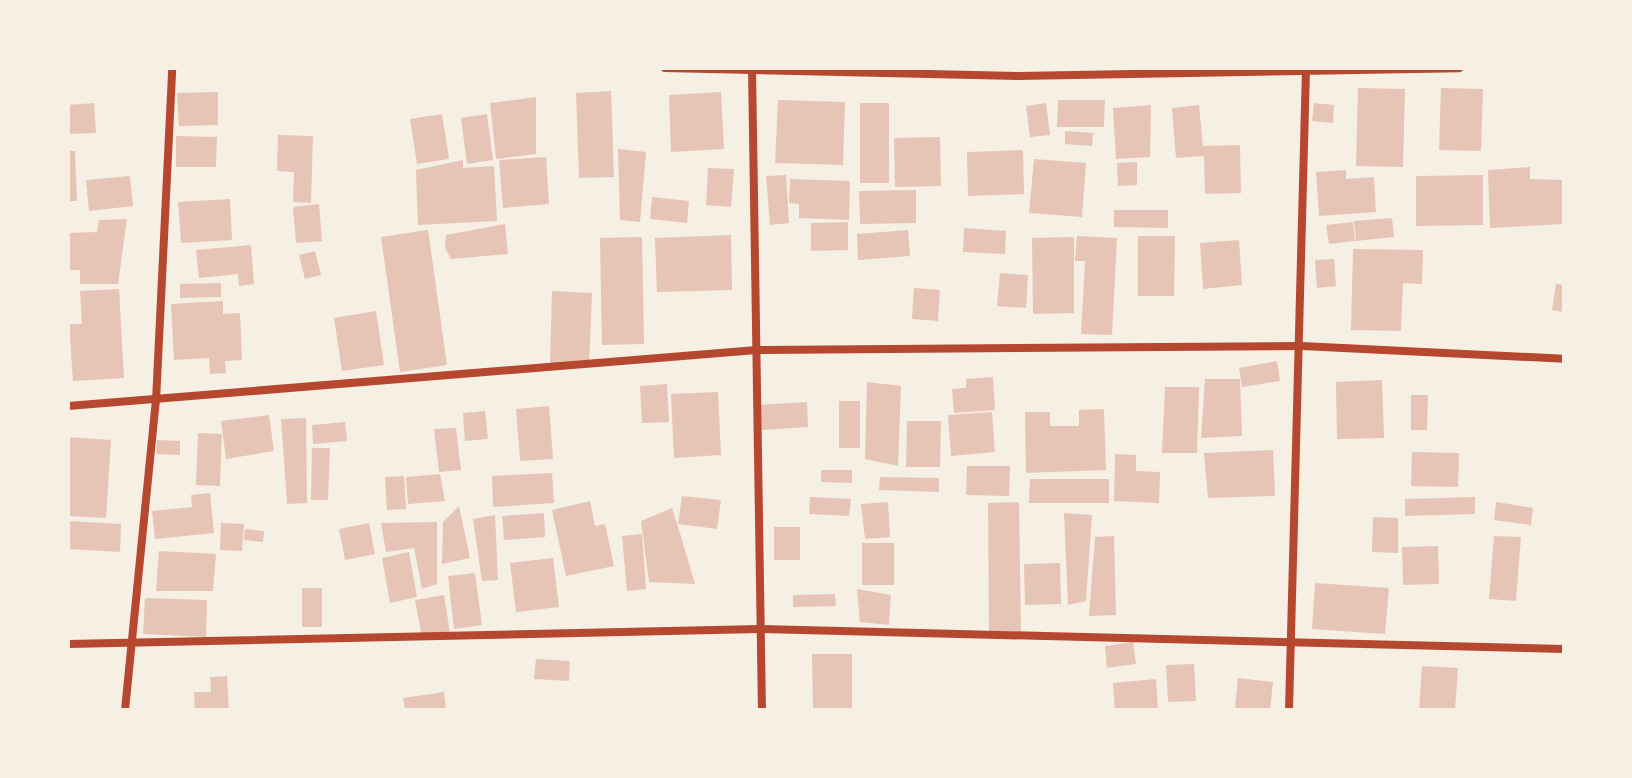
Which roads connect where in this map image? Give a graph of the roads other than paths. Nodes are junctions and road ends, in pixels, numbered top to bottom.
1 (172, 68) edge
2 (665, 68) edge
3 (1459, 68) edge
4 (752, 69) edge
5 (1306, 69) edge
6 (1302, 346) junction
7 (757, 350) junction
8 (1564, 359) edge
9 (156, 401) junction
10 (68, 406) edge
11 (760, 629) junction
12 (1289, 640) junction
13 (68, 644) edge
14 (132, 646) junction
15 (1564, 649) edge
16 (125, 710) edge
17 (762, 710) edge
18 (1289, 710) edge

1 - 9 street
2 - 4 street
3 - 5 street
4 - 5 street
4 - 7 street
5 - 6 street
6 - 7 street
6 - 8 street
6 - 12 street
7 - 9 street
7 - 11 street
9 - 10 street
9 - 14 street
11 - 12 street
11 - 14 street
11 - 17 street
12 - 15 street
12 - 18 street
13 - 14 street
14 - 16 street

